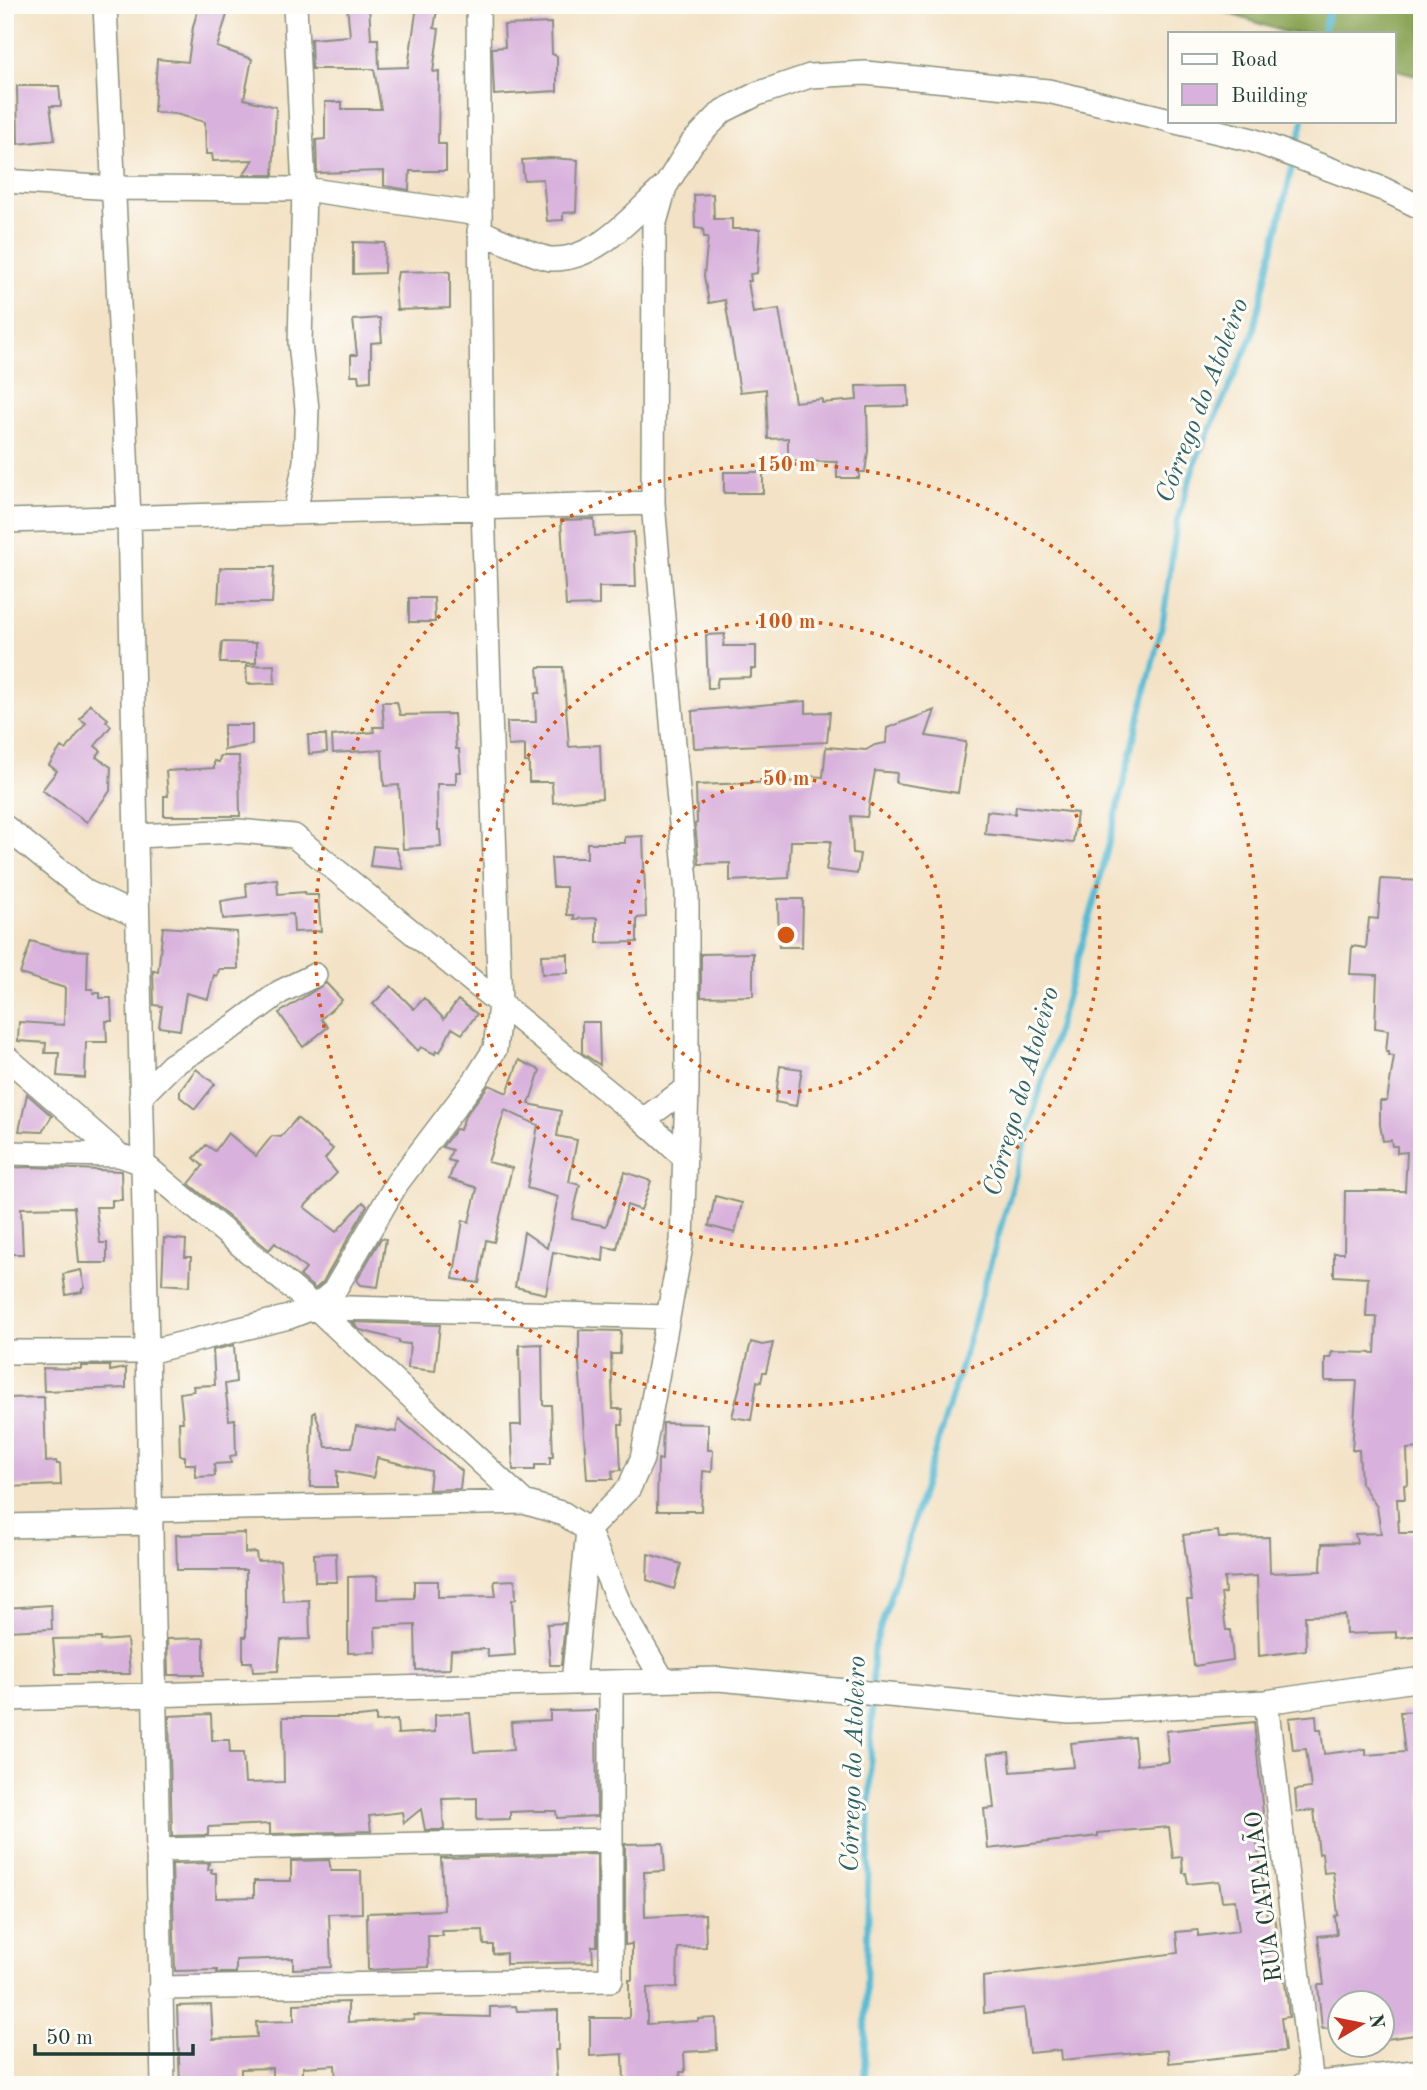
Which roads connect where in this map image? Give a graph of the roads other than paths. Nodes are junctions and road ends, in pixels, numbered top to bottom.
1 (104, 5) edge
2 (295, 5) edge
3 (478, 5) edge
4 (1168, 119) edge
5 (1179, 122) edge
6 (5, 181) edge
7 (665, 187) junction
8 (113, 188) junction
9 (304, 189) junction
10 (1422, 208) edge
11 (479, 223) junction
12 (653, 503) junction
13 (483, 508) junction
14 (295, 513) junction
15 (129, 517) junction
16 (5, 521) edge
17 (5, 827) edge
18 (136, 836) junction
19 (137, 916) junction
20 (315, 975) dead end
21 (500, 1005) junction
22 (5, 1056) edge
23 (687, 1087) junction
24 (141, 1096) junction
25 (643, 1120) junction
26 (5, 1153) edge
27 (119, 1154) junction
28 (684, 1157) junction
29 (142, 1163) junction
30 (315, 1307) junction
31 (668, 1317) junction
32 (5, 1352) edge
33 (148, 1352) junction
34 (524, 1502) junction
35 (150, 1517) junction
36 (5, 1526) edge
37 (588, 1530) junction
38 (1422, 1679) edge
39 (663, 1681) junction
40 (611, 1682) junction
41 (573, 1683) junction
42 (153, 1695) junction
43 (5, 1699) edge
44 (1266, 1702) junction
45 (611, 1840) junction
46 (157, 1850) junction
47 (160, 1988) junction
48 (1422, 2071) edge
49 (1309, 2084) edge
50 (163, 2085) edge

1 - 8 street
2 - 9 street
3 - 11 street
4 - 7 street
5 - 10 street
6 - 8 street
7 - 11 street
7 - 12 street
8 - 9 street
8 - 15 street
9 - 11 street
9 - 14 street
11 - 13 street
12 - 13 street
12 - 23 street
13 - 14 street
13 - 21 street
14 - 15 street
15 - 16 street
15 - 18 street
17 - 19 street
18 - 19 street
18 - 21 street
19 - 24 street
20 - 24 street
21 - 25 street
21 - 30 street
22 - 27 street
23 - 25 street
23 - 28 street
24 - 29 street
25 - 28 street
26 - 27 street
27 - 29 street
28 - 31 street
29 - 30 street
29 - 33 street
30 - 31 street
30 - 33 street
30 - 34 street
31 - 37 street
32 - 33 street
33 - 35 street
34 - 35 street
34 - 37 street
35 - 36 street
35 - 42 street
37 - 39 street
37 - 41 street
38 - 44 street
39 - 40 street
39 - 44 street
40 - 41 street
40 - 45 street
41 - 42 street
42 - 43 street
42 - 46 street
44 - 49 street, RUA CATALÃO
45 - 46 street
45 - 47 street
46 - 47 street
47 - 50 street
48 - 49 street

